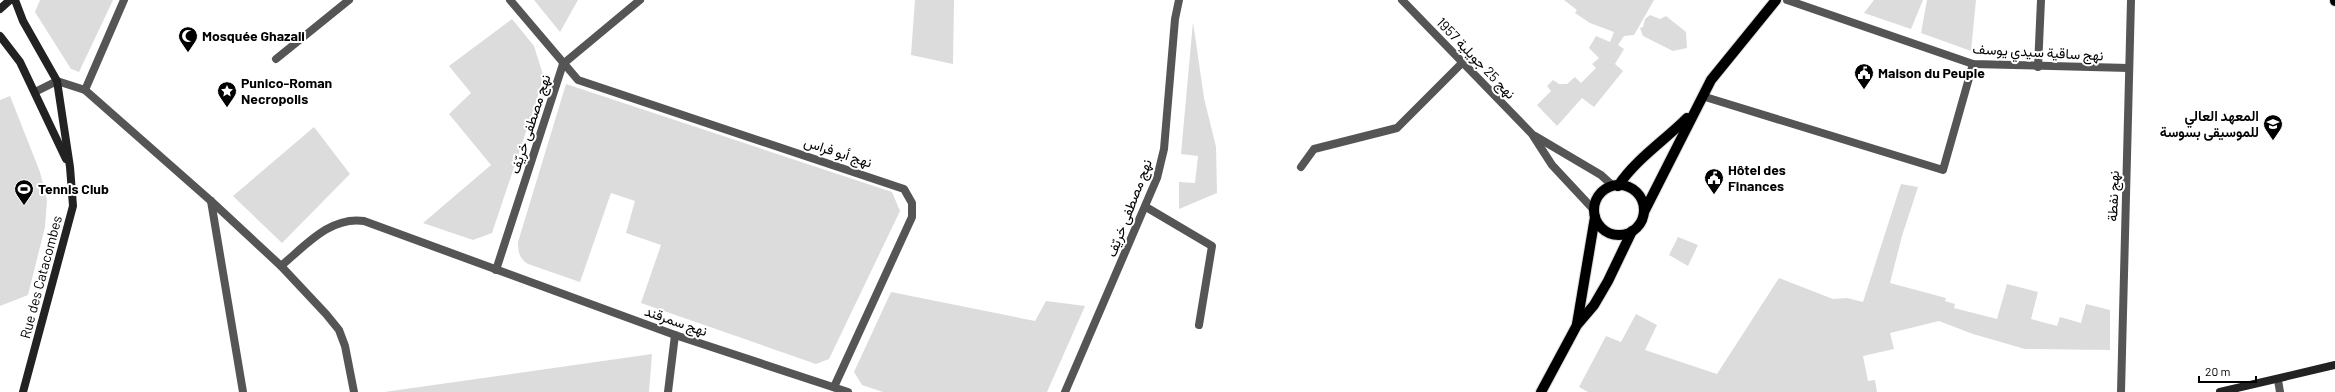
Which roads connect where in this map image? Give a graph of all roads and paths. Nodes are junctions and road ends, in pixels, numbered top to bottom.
1 (10, 0) edge
2 (15, 0) edge
3 (124, 0) edge
4 (349, 0) edge
5 (510, 0) edge
6 (640, 0) edge
7 (1179, 0) edge
8 (1402, 0) edge
9 (1776, 0) edge
10 (1787, 0) edge
11 (2041, 0) edge
12 (2131, 0) edge
13 (0, 9) edge
14 (0, 36) edge
15 (276, 59) dead end
16 (1462, 63) junction
17 (563, 64) junction
18 (1973, 64) junction
19 (2038, 66) junction
20 (2129, 68) junction
21 (57, 81) junction
22 (85, 90) junction
23 (35, 92) junction
24 (1702, 96) junction
25 (1693, 112) junction
26 (1532, 134) junction
27 (70, 167) junction
28 (1301, 167) dead end
29 (1615, 186) junction
30 (211, 201) junction
31 (1146, 207) junction
32 (1644, 212) junction
33 (1595, 214) junction
34 (1632, 231) junction
35 (281, 266) junction
36 (496, 270) junction
37 (1200, 325) dead end
38 (1577, 325) junction
39 (675, 335) junction
40 (2335, 365) edge
41 (2278, 380) junction
42 (834, 387) junction
43 (24, 392) edge
44 (242, 392) edge
45 (354, 392) edge
46 (668, 392) edge
47 (848, 392) edge
48 (1065, 392) edge
49 (1541, 392) edge
50 (2121, 392) edge
51 (2220, 392) edge
52 (2280, 392) edge

1 - 13 main road
2 - 21 main road
3 - 22 street
4 - 15 street
5 - 17 street, نهج مصطفى خريّف
6 - 17 street
7 - 31 street, نهج مصطفى خريّف
8 - 16 street, نهج 25 جويلية 1957
9 - 24 main road
10 - 18 street, نهج ساقية سيدي يوسف
11 - 19 street
12 - 20 street, نهج نفطة
14 - 23 main road
16 - 26 street, نهج 25 جويلية 1957
16 - 28 street
17 - 36 street, نهج مصطفى خريّف
17 - 42 street, نهج أبو فراس
18 - 19 street, نهج ساقية سيدي يوسف
18 - 24 street
19 - 20 street, نهج ساقية سيدي يوسف
20 - 50 street, نهج نفطة
21 - 22 street
21 - 23 street
21 - 27 main road, Rue des Catacombes
22 - 30 street
23 - 27 main road
24 - 25 main road
25 - 29 main road
25 - 32 main road
26 - 29 street, نهج 25 جويلية 1957
26 - 33 street, نهج 25 جويلية 1957
27 - 43 main road, Rue des Catacombes
29 - 32 main road
29 - 33 main road
30 - 35 street
30 - 44 street
31 - 37 street
31 - 48 street, نهج مصطفى خريّف
32 - 34 main road
33 - 34 main road
33 - 38 main road
34 - 38 main road
35 - 36 street, نهج سمرقند
35 - 45 street
36 - 39 street, نهج سمرقند
38 - 49 main road
39 - 42 street, نهج سمرقند
39 - 46 street
40 - 41 main road
41 - 51 main road
41 - 52 street
42 - 47 street, نهج سمرقند

